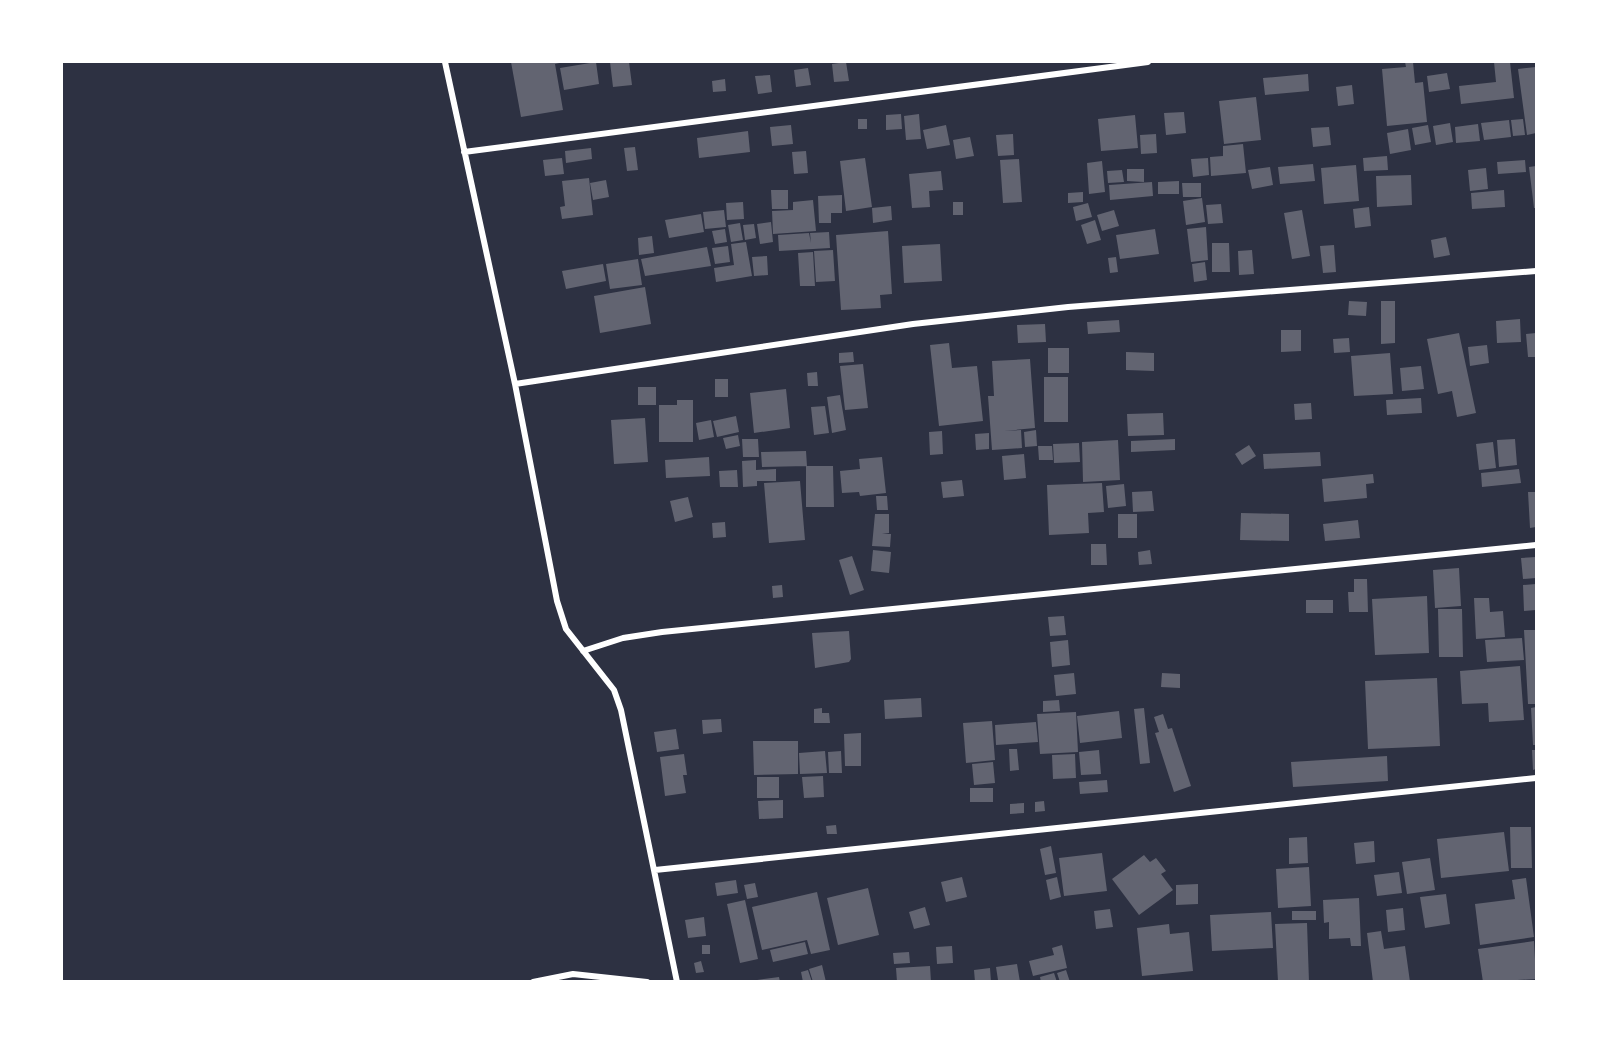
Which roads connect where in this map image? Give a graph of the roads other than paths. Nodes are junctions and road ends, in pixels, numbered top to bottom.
1 (445, 62) edge
2 (1148, 62) edge
3 (464, 152) junction
4 (1536, 271) edge
5 (515, 384) junction
6 (1536, 545) edge
7 (583, 651) junction
8 (1536, 778) edge
9 (655, 870) junction
10 (533, 981) edge
11 (647, 981) edge
12 (677, 981) edge

1 - 3 street
2 - 3 street
3 - 5 street
4 - 5 street
5 - 7 street
6 - 7 street
7 - 9 street
8 - 9 street
9 - 12 street
10 - 11 street

